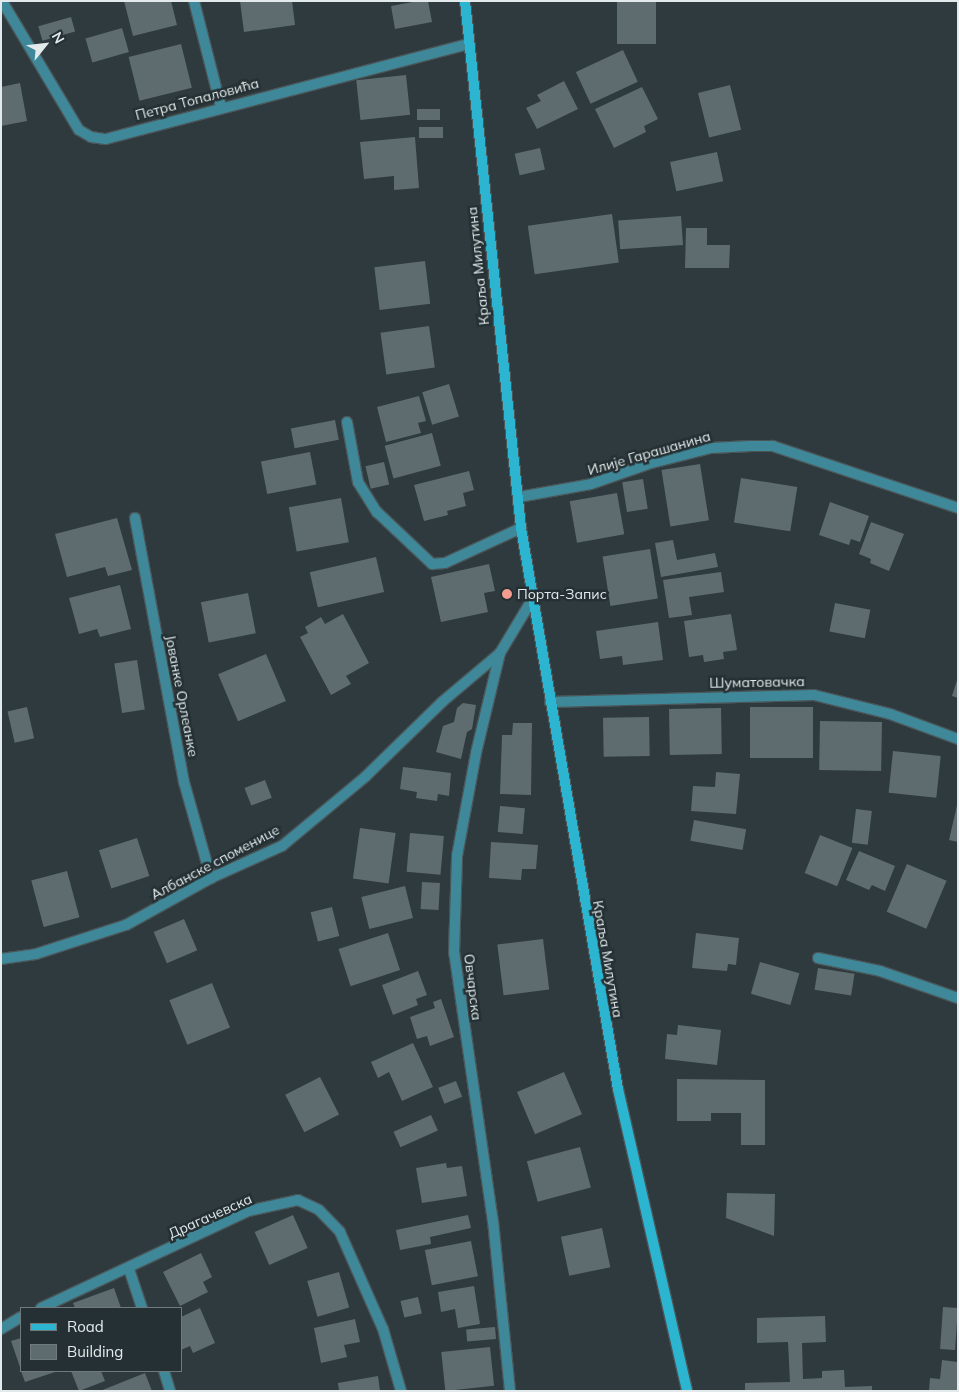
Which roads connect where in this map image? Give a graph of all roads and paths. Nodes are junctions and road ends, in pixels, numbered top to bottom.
1 (2, 1) edge
2 (194, 1) edge
3 (465, 1) edge
4 (469, 44) junction
5 (221, 107) junction
6 (347, 422) dead end
7 (519, 497) junction
8 (958, 508) edge
9 (135, 518) dead end
10 (521, 528) junction
11 (533, 598) junction
12 (500, 653) junction
13 (550, 702) junction
14 (958, 739) edge
15 (211, 878) junction
16 (818, 958) dead end
17 (1, 959) edge
18 (958, 998) edge
19 (129, 1269) junction
20 (44, 1307) edge
21 (142, 1307) edge
22 (20, 1318) edge
23 (1, 1329) edge
24 (164, 1372) edge
25 (170, 1391) edge
26 (401, 1391) edge
27 (510, 1391) edge
28 (687, 1391) edge

1 - 5 street, Петра Топаловића
2 - 5 street
3 - 4 street, Краља Милутина
4 - 5 street, Петра Топаловића
4 - 7 street, Краља Милутина
6 - 10 street
7 - 8 street, Илије Гарашанина
7 - 10 street, Краља Милутина
9 - 15 street, Јованке Орлеанке
10 - 11 street, Краља Милутина
11 - 12 street, Овчарска
11 - 13 street, Краља Милутина
12 - 15 street, Албанске споменице
12 - 27 street, Овчарска
13 - 14 street, Шуматовачка
13 - 28 street, Краља Милутина
15 - 17 street, Албанске споменице
16 - 18 street
19 - 20 street, Драгачевска
19 - 21 street
19 - 26 street, Драгачевска
22 - 23 street
24 - 25 street

